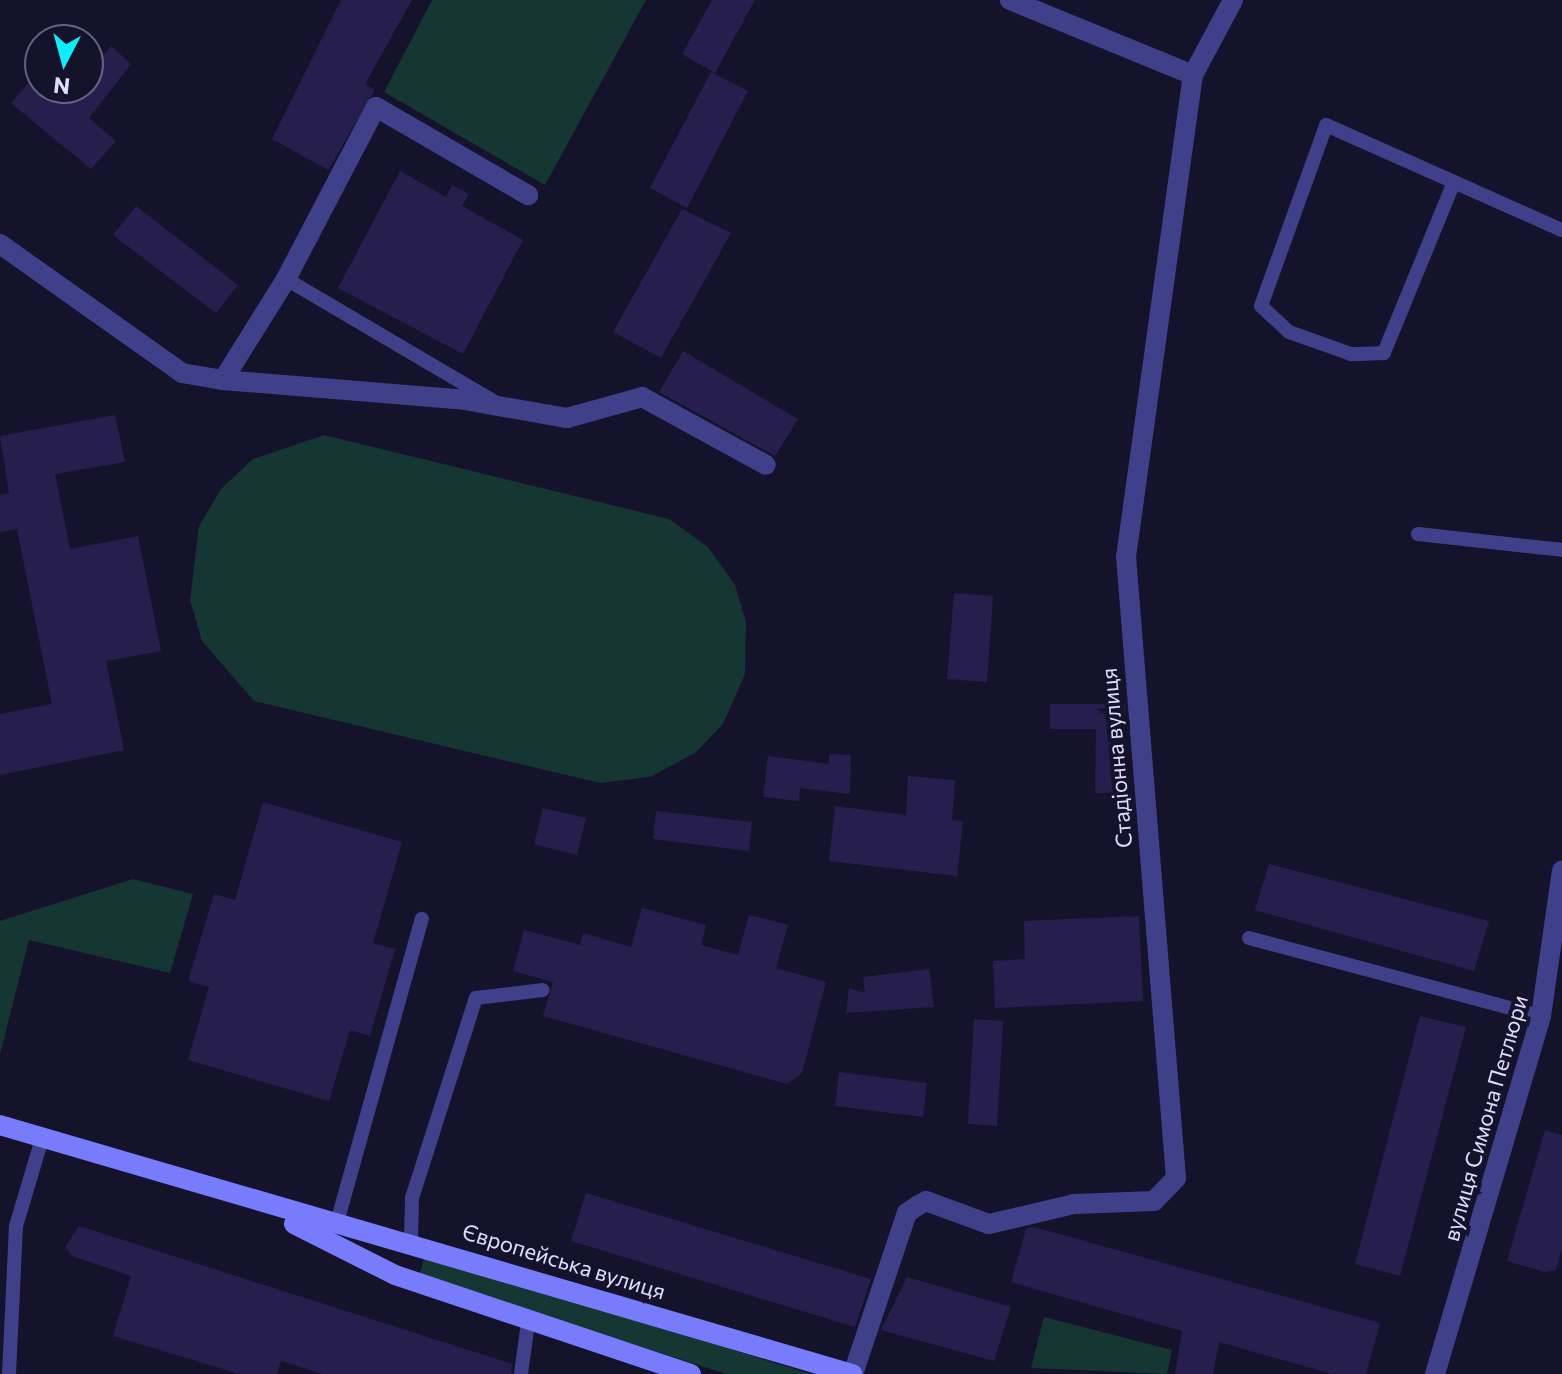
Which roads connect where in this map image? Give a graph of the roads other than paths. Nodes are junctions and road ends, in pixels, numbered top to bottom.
1 (1010, 0) edge
2 (1233, 0) edge
3 (1193, 75) junction
4 (1454, 182) junction
5 (528, 195) dead end
6 (1562, 230) edge
7 (0, 244) edge
8 (286, 279) junction
9 (223, 380) junction
10 (515, 414) junction
11 (766, 465) dead end
12 (1418, 534) dead end
13 (1562, 550) edge
14 (1562, 871) edge
15 (422, 919) dead end
16 (1249, 938) dead end
17 (1554, 988) edge
18 (543, 990) dead end
19 (1541, 1016) junction
20 (0, 1125) edge
21 (42, 1139) junction
22 (258, 1206) junction
23 (336, 1226) junction
24 (411, 1240) junction
25 (528, 1322) junction
26 (9, 1374) edge
27 (521, 1374) edge
28 (691, 1374) edge
29 (853, 1374) edge
30 (1435, 1374) edge

1 - 3 street
2 - 3 street
3 - 29 street, Стадіонна вулиця
4 - 4 lane
4 - 6 lane
5 - 8 street
7 - 9 street
8 - 9 street
8 - 10 lane
9 - 10 street
10 - 11 street
12 - 13 lane
14 - 17 street, вулиця Симона Петлюри
15 - 23 lane
16 - 19 lane
17 - 19 street, вулиця Симона Петлюри
18 - 24 lane
19 - 30 street, вулиця Симона Петлюри
20 - 21 street, Європейська вулиця
21 - 22 street, Європейська вулиця
21 - 26 lane
22 - 23 street, Європейська вулиця
22 - 25 street, Європейська вулиця
23 - 24 street, Європейська вулиця
24 - 29 street, Європейська вулиця
25 - 27 lane
25 - 28 street, Європейська вулиця

